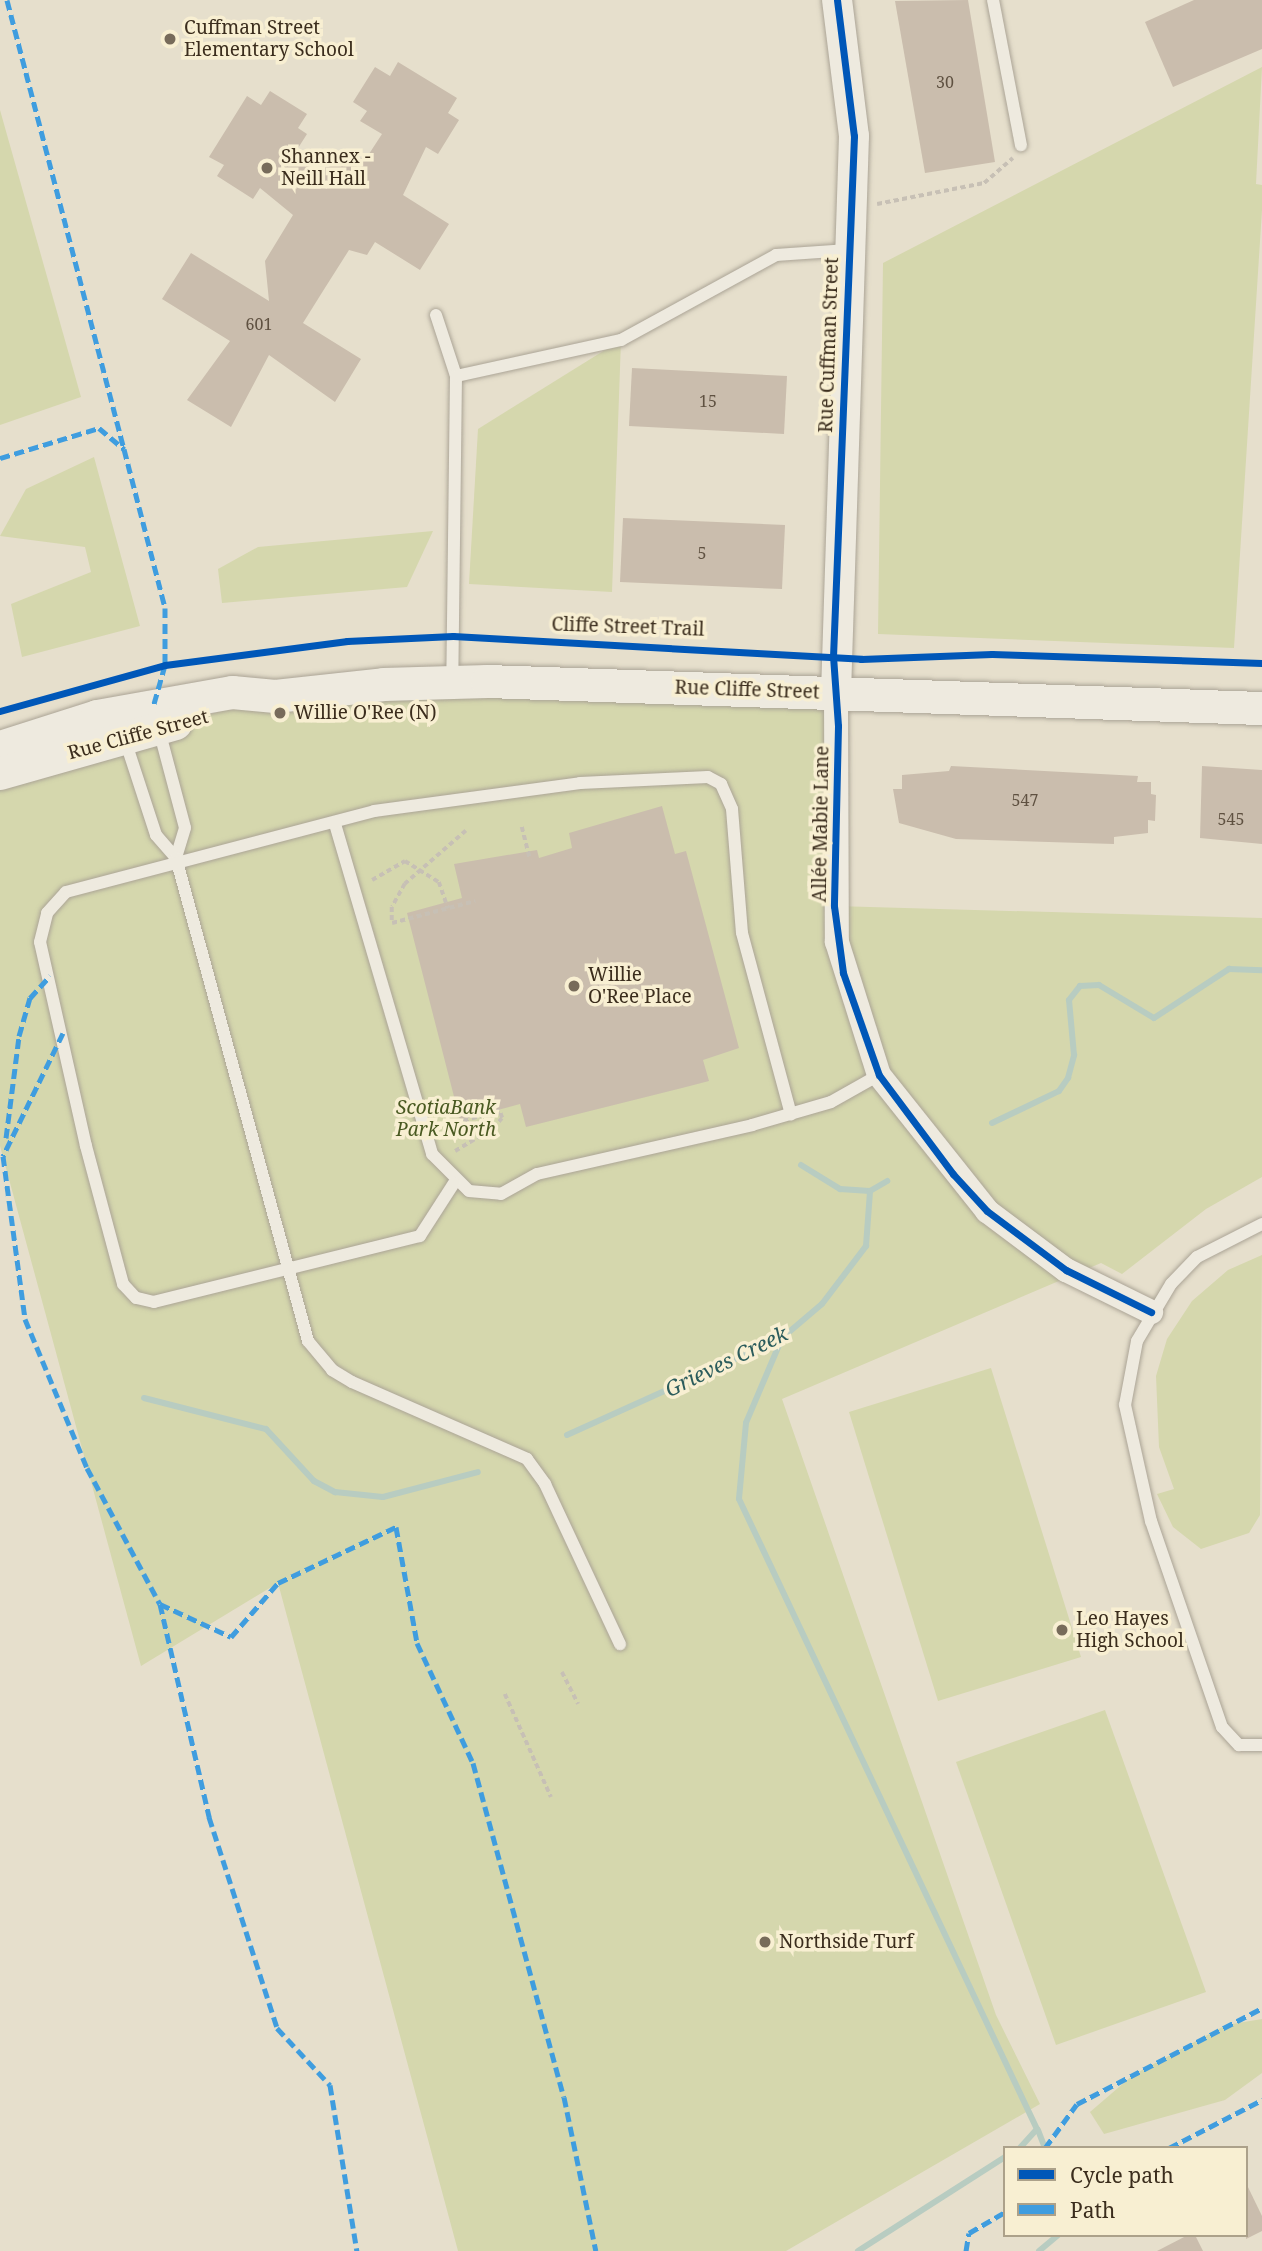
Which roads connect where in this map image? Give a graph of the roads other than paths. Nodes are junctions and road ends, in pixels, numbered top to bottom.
1 (837, 0) edge
2 (993, 0) edge
3 (1021, 145) road end
4 (848, 250) junction
5 (436, 315) dead end
6 (456, 376) junction
7 (452, 682) junction
8 (836, 693) junction
9 (1262, 708) edge
10 (156, 716) junction
11 (124, 735) junction
12 (0, 747) edge
13 (0, 773) edge
14 (335, 824) junction
15 (176, 858) junction
16 (880, 1075) junction
17 (791, 1114) junction
18 (454, 1183) junction
19 (1262, 1224) edge
20 (286, 1271) junction
21 (1151, 1312) junction
22 (620, 1644) dead end
23 (1262, 1745) edge

1 - 4 street, Rue Cuffman Street
2 - 3 lane
4 - 6 lane
4 - 8 street, Rue Cuffman Street
5 - 6 lane
6 - 7 lane
7 - 8 main road, Rue Cliffe Street
7 - 10 main road, Rue Cliffe Street
8 - 9 main road, Rue Cliffe Street
8 - 16 street, Allée Mabie Lane
10 - 11 main road, Rue Cliffe Street
10 - 15 lane
11 - 12 main road, Rue Cliffe Street
11 - 13 main road, Rue Cliffe Street
11 - 15 lane
14 - 15 lane
14 - 17 lane
14 - 18 lane
15 - 20 lane
15 - 20 lane
16 - 17 lane
16 - 21 street
17 - 18 lane
18 - 20 lane
19 - 21 lane
20 - 22 lane
21 - 23 lane

